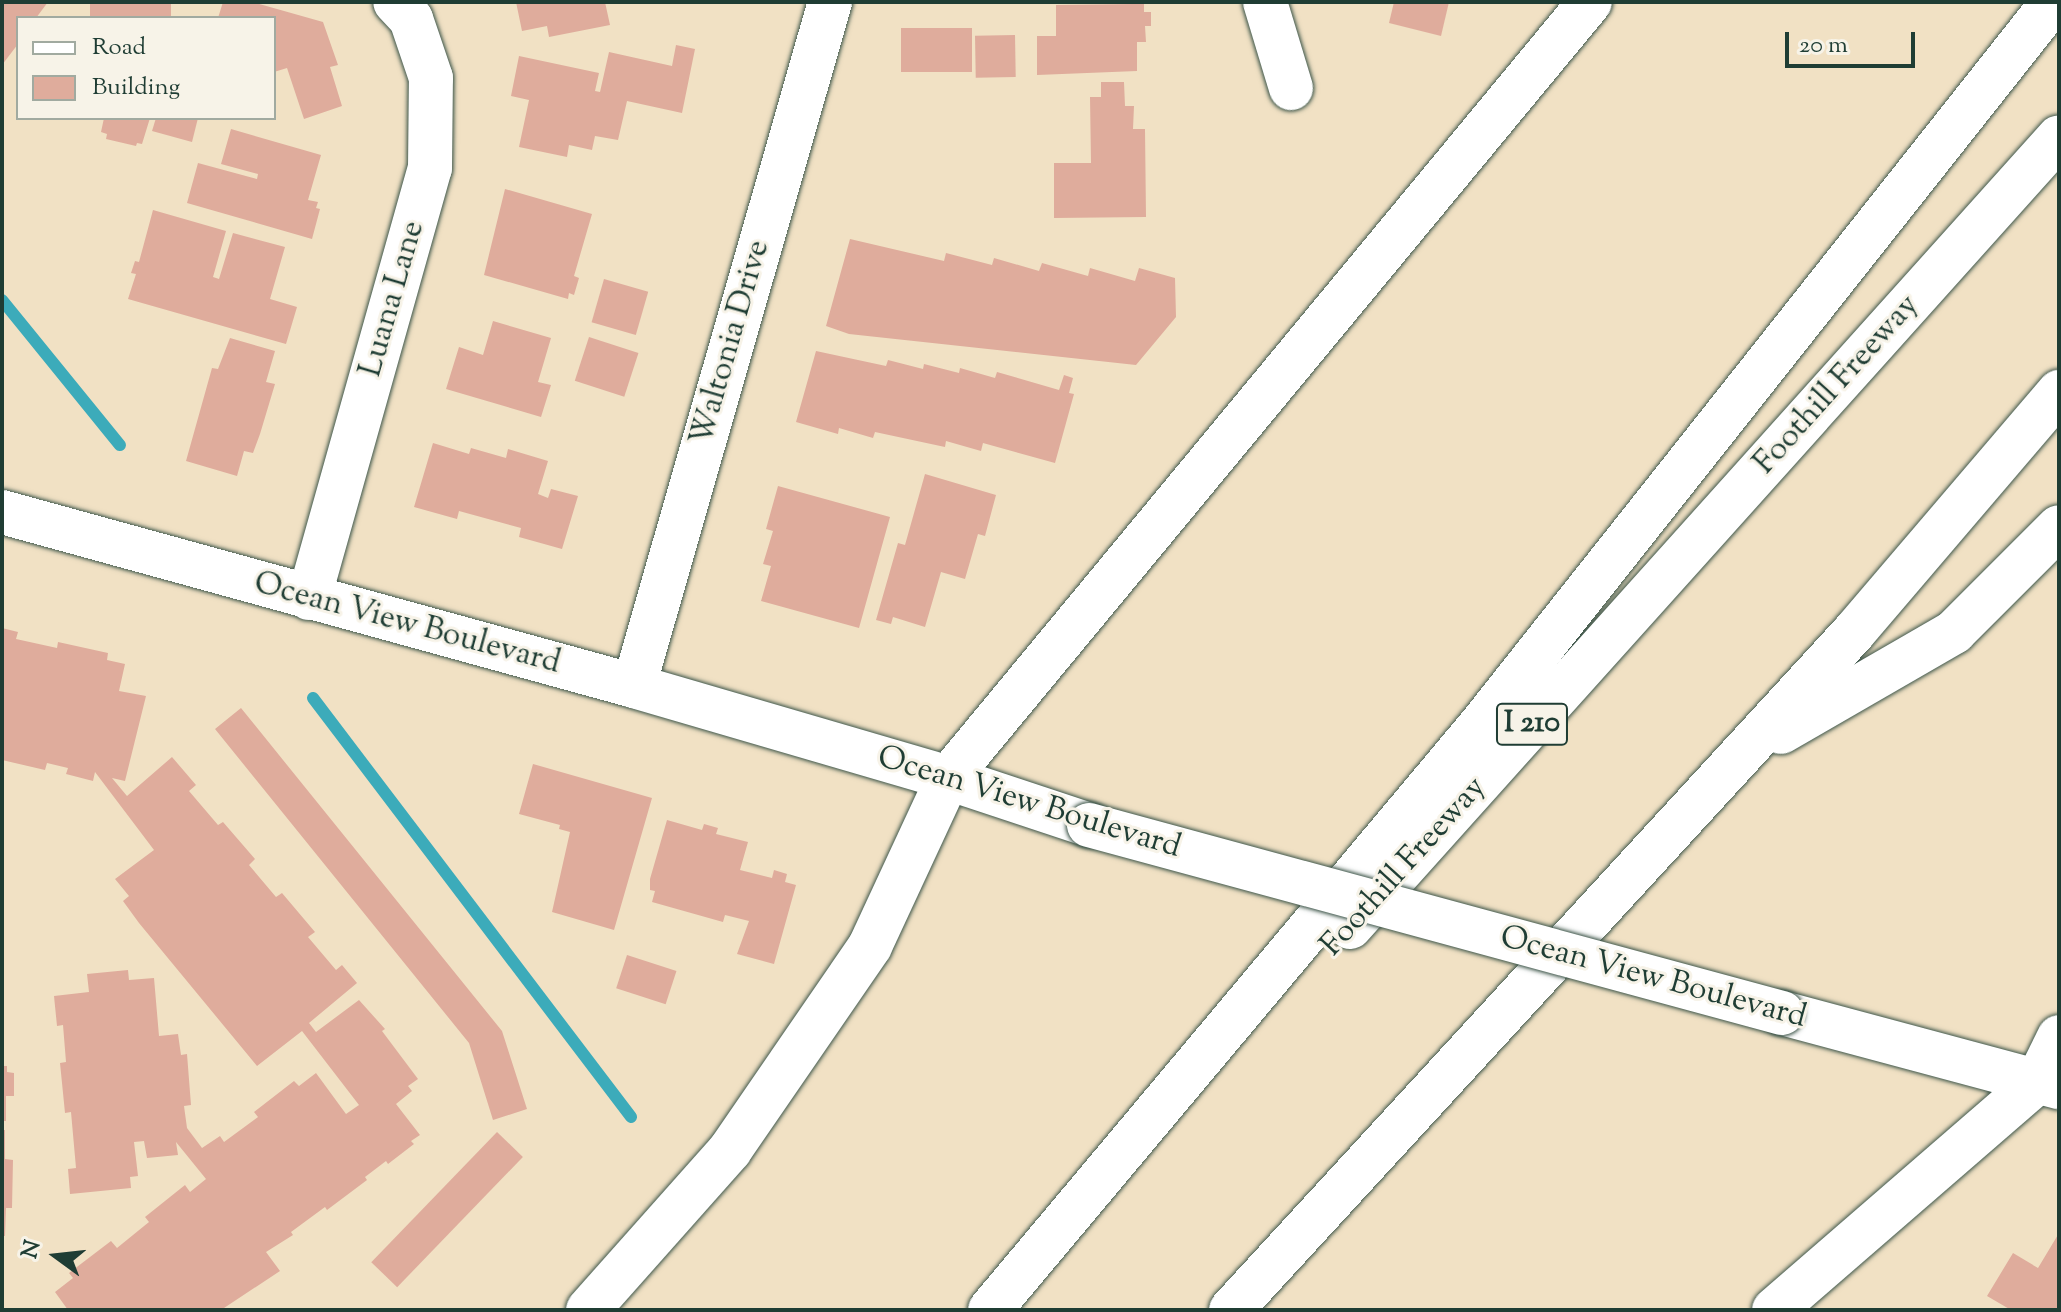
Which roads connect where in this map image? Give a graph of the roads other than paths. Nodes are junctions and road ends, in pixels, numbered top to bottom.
1 (395, 2) edge
2 (830, 2) edge
3 (1265, 2) edge
4 (1590, 2) edge
5 (2053, 2) edge
6 (1291, 88) dead end
7 (2059, 137) edge
8 (2059, 392) edge
9 (2, 512) edge
10 (2059, 527) edge
11 (309, 598) junction
12 (634, 686) junction
13 (1744, 753) junction
14 (948, 778) junction
15 (2059, 1037) edge
16 (2048, 1084) edge
17 (588, 1310) edge
18 (990, 1310) edge
19 (1003, 1310) edge
20 (1231, 1310) edge
21 (1774, 1310) edge

1 - 11 main road, Luana Lane
2 - 12 main road, Waltonia Drive
3 - 6 main road
4 - 14 main road
5 - 18 main road
7 - 19 main road, Foothill Freeway / I 210
8 - 13 main road
9 - 11 main road, Ocean View Boulevard
10 - 13 main road
11 - 12 main road, Ocean View Boulevard
12 - 14 main road, Ocean View Boulevard
13 - 20 main road
14 - 16 main road, Ocean View Boulevard, bridge
14 - 17 main road
15 - 16 main road
16 - 21 main road

